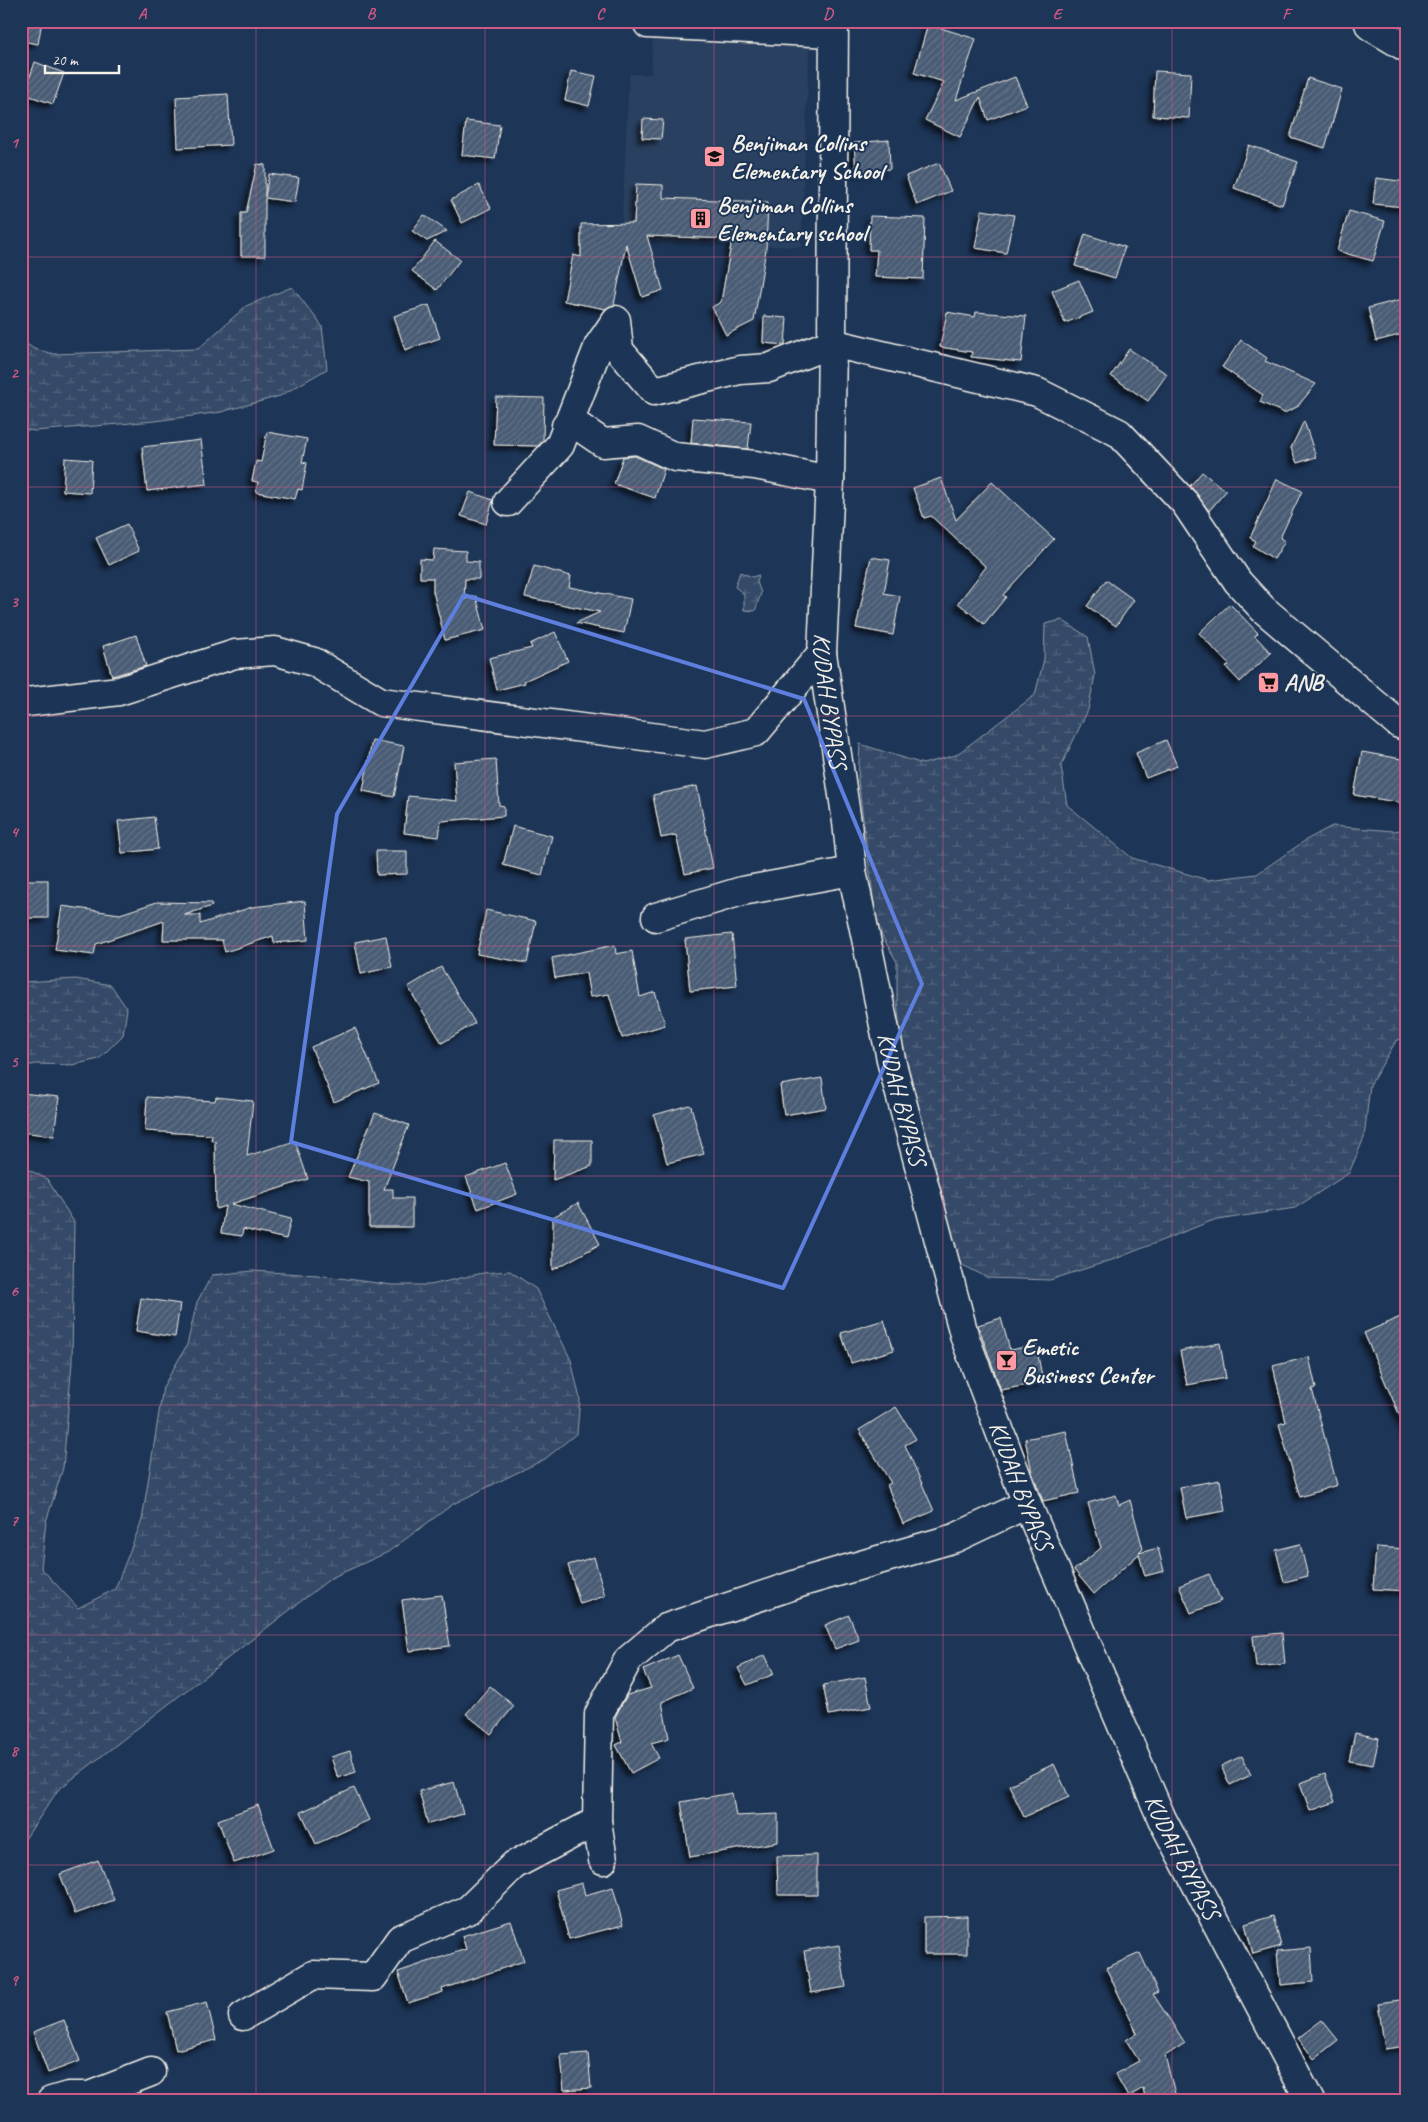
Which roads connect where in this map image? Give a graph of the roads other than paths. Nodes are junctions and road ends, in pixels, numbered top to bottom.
1 (1368, 21) edge
2 (648, 24) dead end
3 (833, 27) edge
4 (1407, 48) edge
5 (832, 343) junction
6 (566, 426) junction
7 (830, 480) junction
8 (508, 502) dead end
9 (822, 653) junction
10 (27, 702) dead end
11 (1407, 727) edge
12 (852, 871) junction
13 (656, 917) dead end
14 (1027, 1504) junction
15 (597, 1821) junction
16 (603, 1860) dead end
17 (243, 2016) dead end
18 (151, 2072) dead end
19 (51, 2101) edge
20 (1310, 2101) edge

1 - 4 street
2 - 3 street
3 - 5 street, KUDAH BYPASS
5 - 6 street
5 - 7 street, KUDAH BYPASS
5 - 11 street
6 - 7 street
6 - 8 street
7 - 9 street, KUDAH BYPASS
9 - 10 street
9 - 12 street, KUDAH BYPASS
12 - 13 street
12 - 14 street, KUDAH BYPASS
14 - 15 street
14 - 20 street, KUDAH BYPASS
15 - 16 street
15 - 17 street
18 - 19 street

